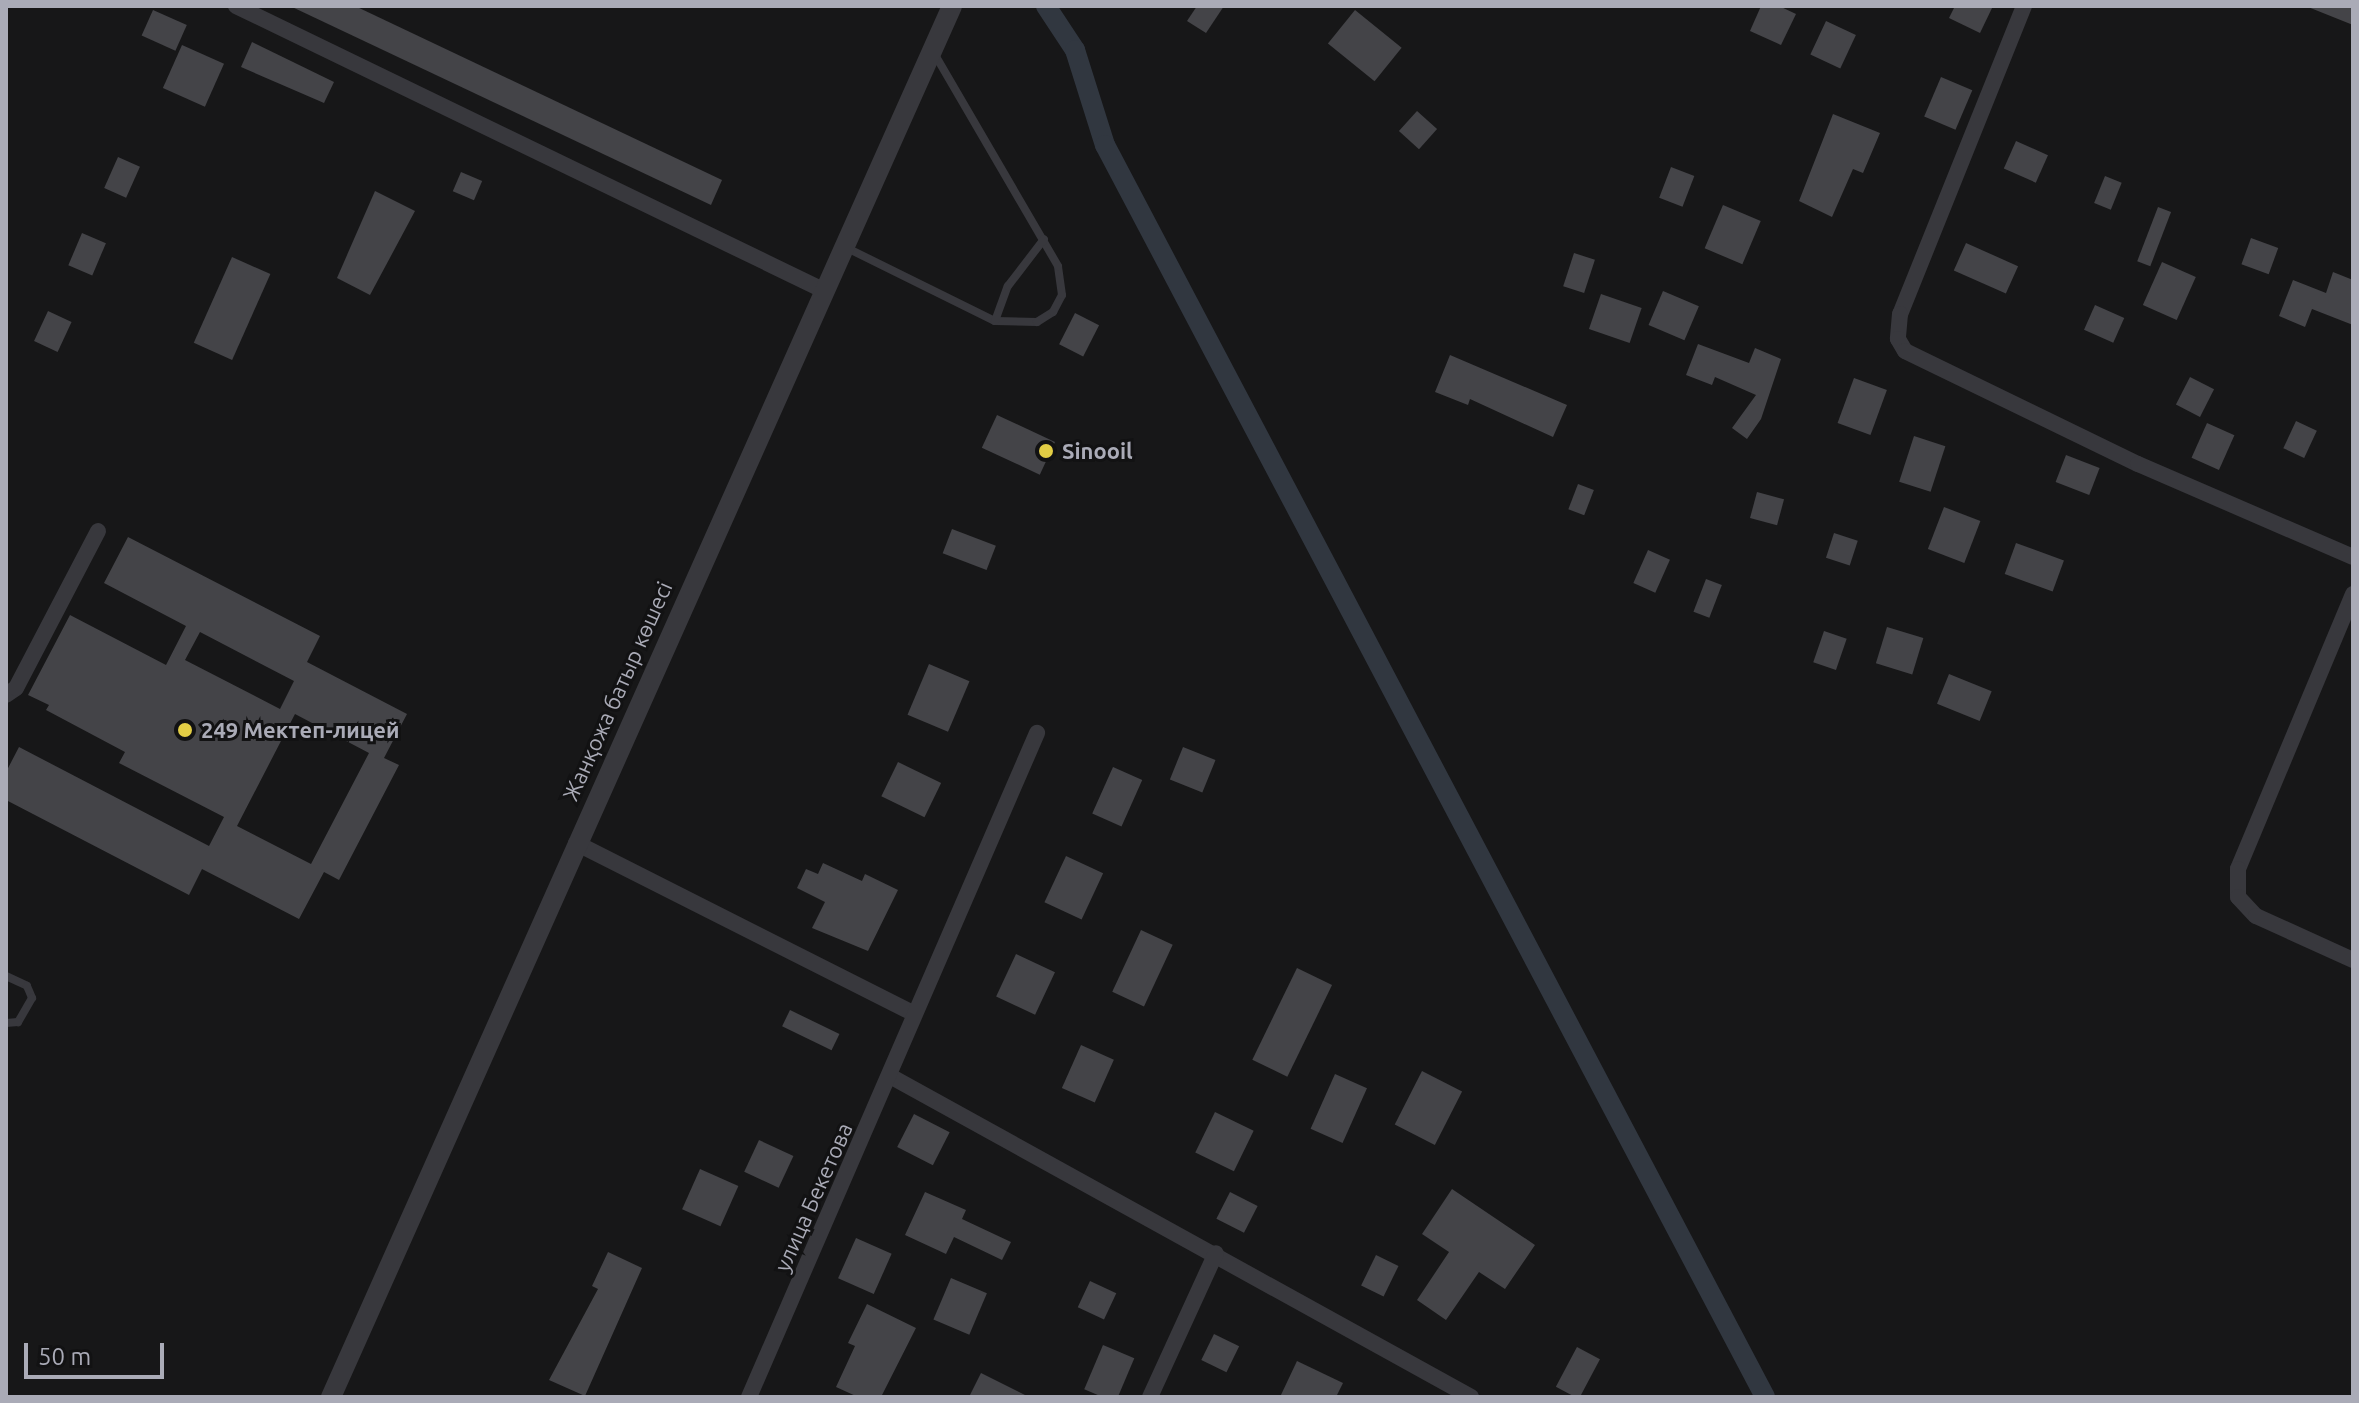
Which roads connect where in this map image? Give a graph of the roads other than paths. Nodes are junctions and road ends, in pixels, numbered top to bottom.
1 (236, 6) edge
2 (952, 6) edge
3 (2024, 6) edge
4 (932, 49) junction
5 (1044, 239) junction
6 (843, 246) junction
7 (823, 290) junction
8 (995, 321) junction
9 (98, 531) dead end
10 (2353, 557) edge
11 (2353, 594) edge
12 (6, 695) edge
13 (1037, 733) dead end
14 (576, 843) junction
15 (2353, 960) edge
16 (6, 976) edge
17 (913, 1013) junction
18 (6, 1023) edge
19 (890, 1076) junction
20 (1216, 1253) junction
21 (331, 1397) edge
22 (749, 1397) edge
23 (1150, 1397) edge
24 (1471, 1397) edge

1 - 7 street
2 - 4 street, Жанқожа батыр көшесі
3 - 10 street
4 - 5 lane
4 - 6 street, Жанқожа батыр көшесі
5 - 8 lane
5 - 8 lane
6 - 7 street, Жанқожа батыр көшесі
6 - 8 lane
7 - 14 street, Жанқожа батыр көшесі
9 - 12 street
11 - 15 street
13 - 17 street, улица Бекетова
14 - 17 street
14 - 21 street, Жанқожа батыр көшесі
16 - 18 lane
17 - 19 street, улица Бекетова
19 - 20 street
19 - 22 street, улица Бекетова
20 - 23 street
20 - 24 street

